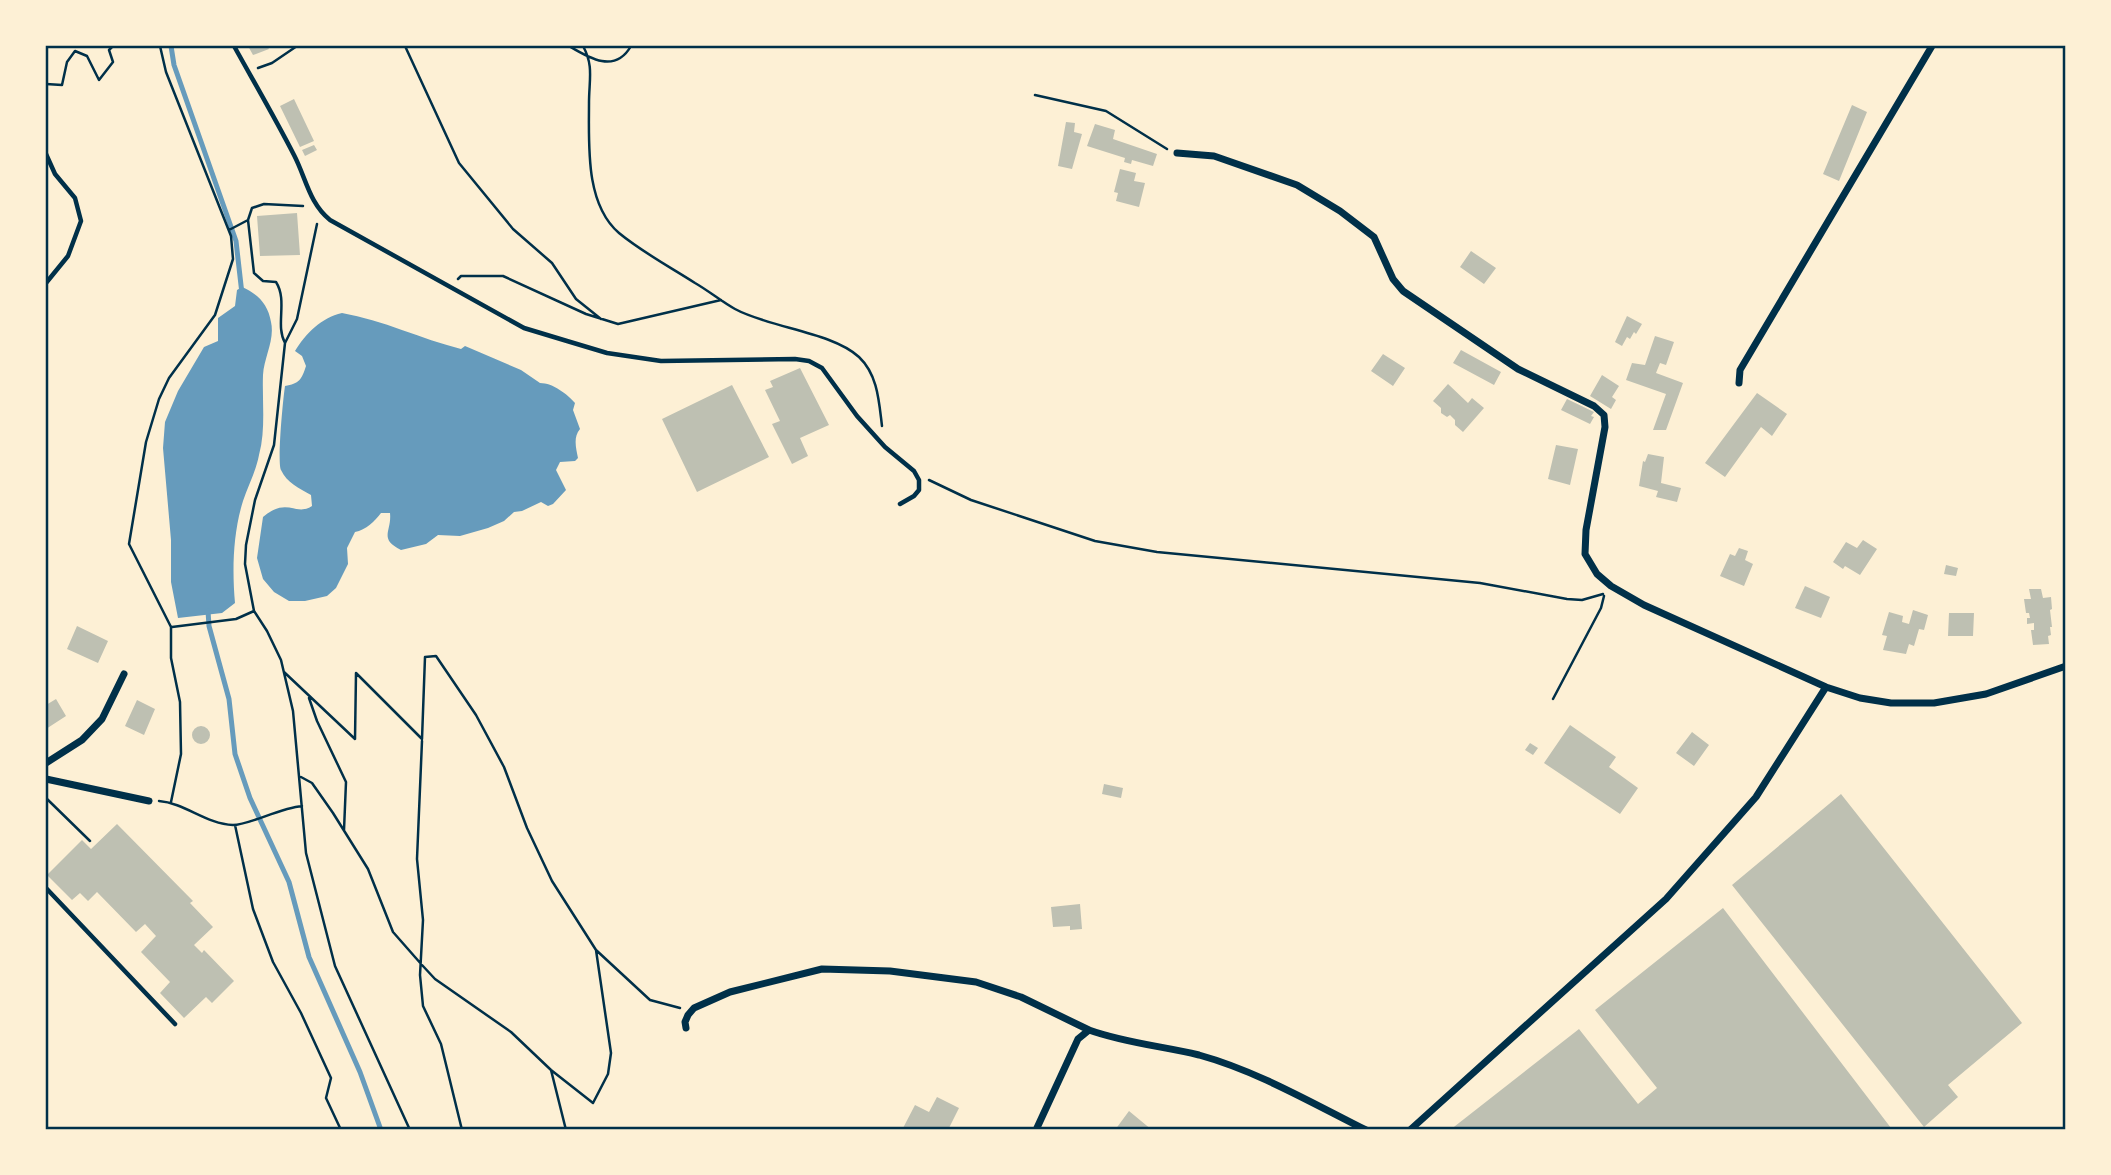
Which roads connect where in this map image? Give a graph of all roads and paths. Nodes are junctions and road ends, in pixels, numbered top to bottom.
1 (113, 46) edge
2 (160, 46) edge
3 (234, 46) edge
4 (297, 46) edge
5 (405, 46) edge
6 (569, 46) edge
7 (583, 46) edge
8 (631, 46) edge
9 (1932, 46) edge
10 (590, 59) junction
11 (248, 72) junction
12 (46, 85) edge
13 (1035, 95) dead end
14 (1177, 153) joint
15 (46, 154) edge
16 (321, 213) junction
17 (248, 220) junction
18 (229, 230) junction
19 (46, 283) edge
20 (446, 286) junction
21 (722, 300) junction
22 (601, 319) junction
23 (285, 344) junction
24 (1739, 383) dead end
25 (885, 447) junction
26 (914, 471) junction
27 (900, 504) dead end
28 (254, 611) junction
29 (171, 627) junction
30 (2066, 666) edge
31 (283, 672) junction
32 (124, 674) dead end
33 (1826, 687) junction
34 (308, 695) junction
35 (1553, 699) dead end
36 (422, 740) junction
37 (46, 763) edge
38 (301, 777) junction
39 (46, 779) edge
40 (46, 798) edge
41 (149, 800) joint
42 (172, 802) junction
43 (302, 806) junction
44 (235, 825) junction
45 (344, 831) junction
46 (90, 841) dead end
47 (46, 888) edge
48 (596, 950) junction
49 (422, 965) junction
50 (694, 1008) junction
51 (175, 1024) dead end
52 (686, 1028) dead end
53 (1089, 1030) junction
54 (551, 1070) junction
55 (341, 1129) edge
56 (410, 1129) edge
57 (462, 1129) edge
58 (566, 1129) edge
59 (1036, 1129) edge
60 (1366, 1129) edge
61 (1410, 1129) edge

1 - 12 path
2 - 18 path
3 - 11 lane
4 - 11 path
5 - 22 path
6 - 10 path
7 - 10 path
8 - 10 path
9 - 24 street
10 - 21 path
11 - 16 lane
13 - 14 path
14 - 33 street
15 - 19 lane
16 - 17 path
16 - 20 lane
16 - 23 path
17 - 18 path
17 - 23 path
18 - 29 path
20 - 22 path
20 - 25 lane
21 - 22 path
21 - 25 path
23 - 28 path
25 - 26 lane
26 - 27 lane
26 - 35 path
28 - 29 path
28 - 31 path
29 - 42 path
30 - 33 street
31 - 34 path
31 - 38 path
32 - 37 street
33 - 61 street
34 - 36 path
34 - 45 path
36 - 48 path
36 - 49 path
38 - 43 path
38 - 45 path
39 - 41 street
40 - 46 path
41 - 42 path
42 - 44 path
43 - 44 path
43 - 56 path
44 - 55 path
45 - 49 path
47 - 51 lane
48 - 50 path
48 - 54 path
49 - 54 path
49 - 57 path
50 - 52 street
50 - 53 street
53 - 59 street
53 - 60 street
54 - 58 path

